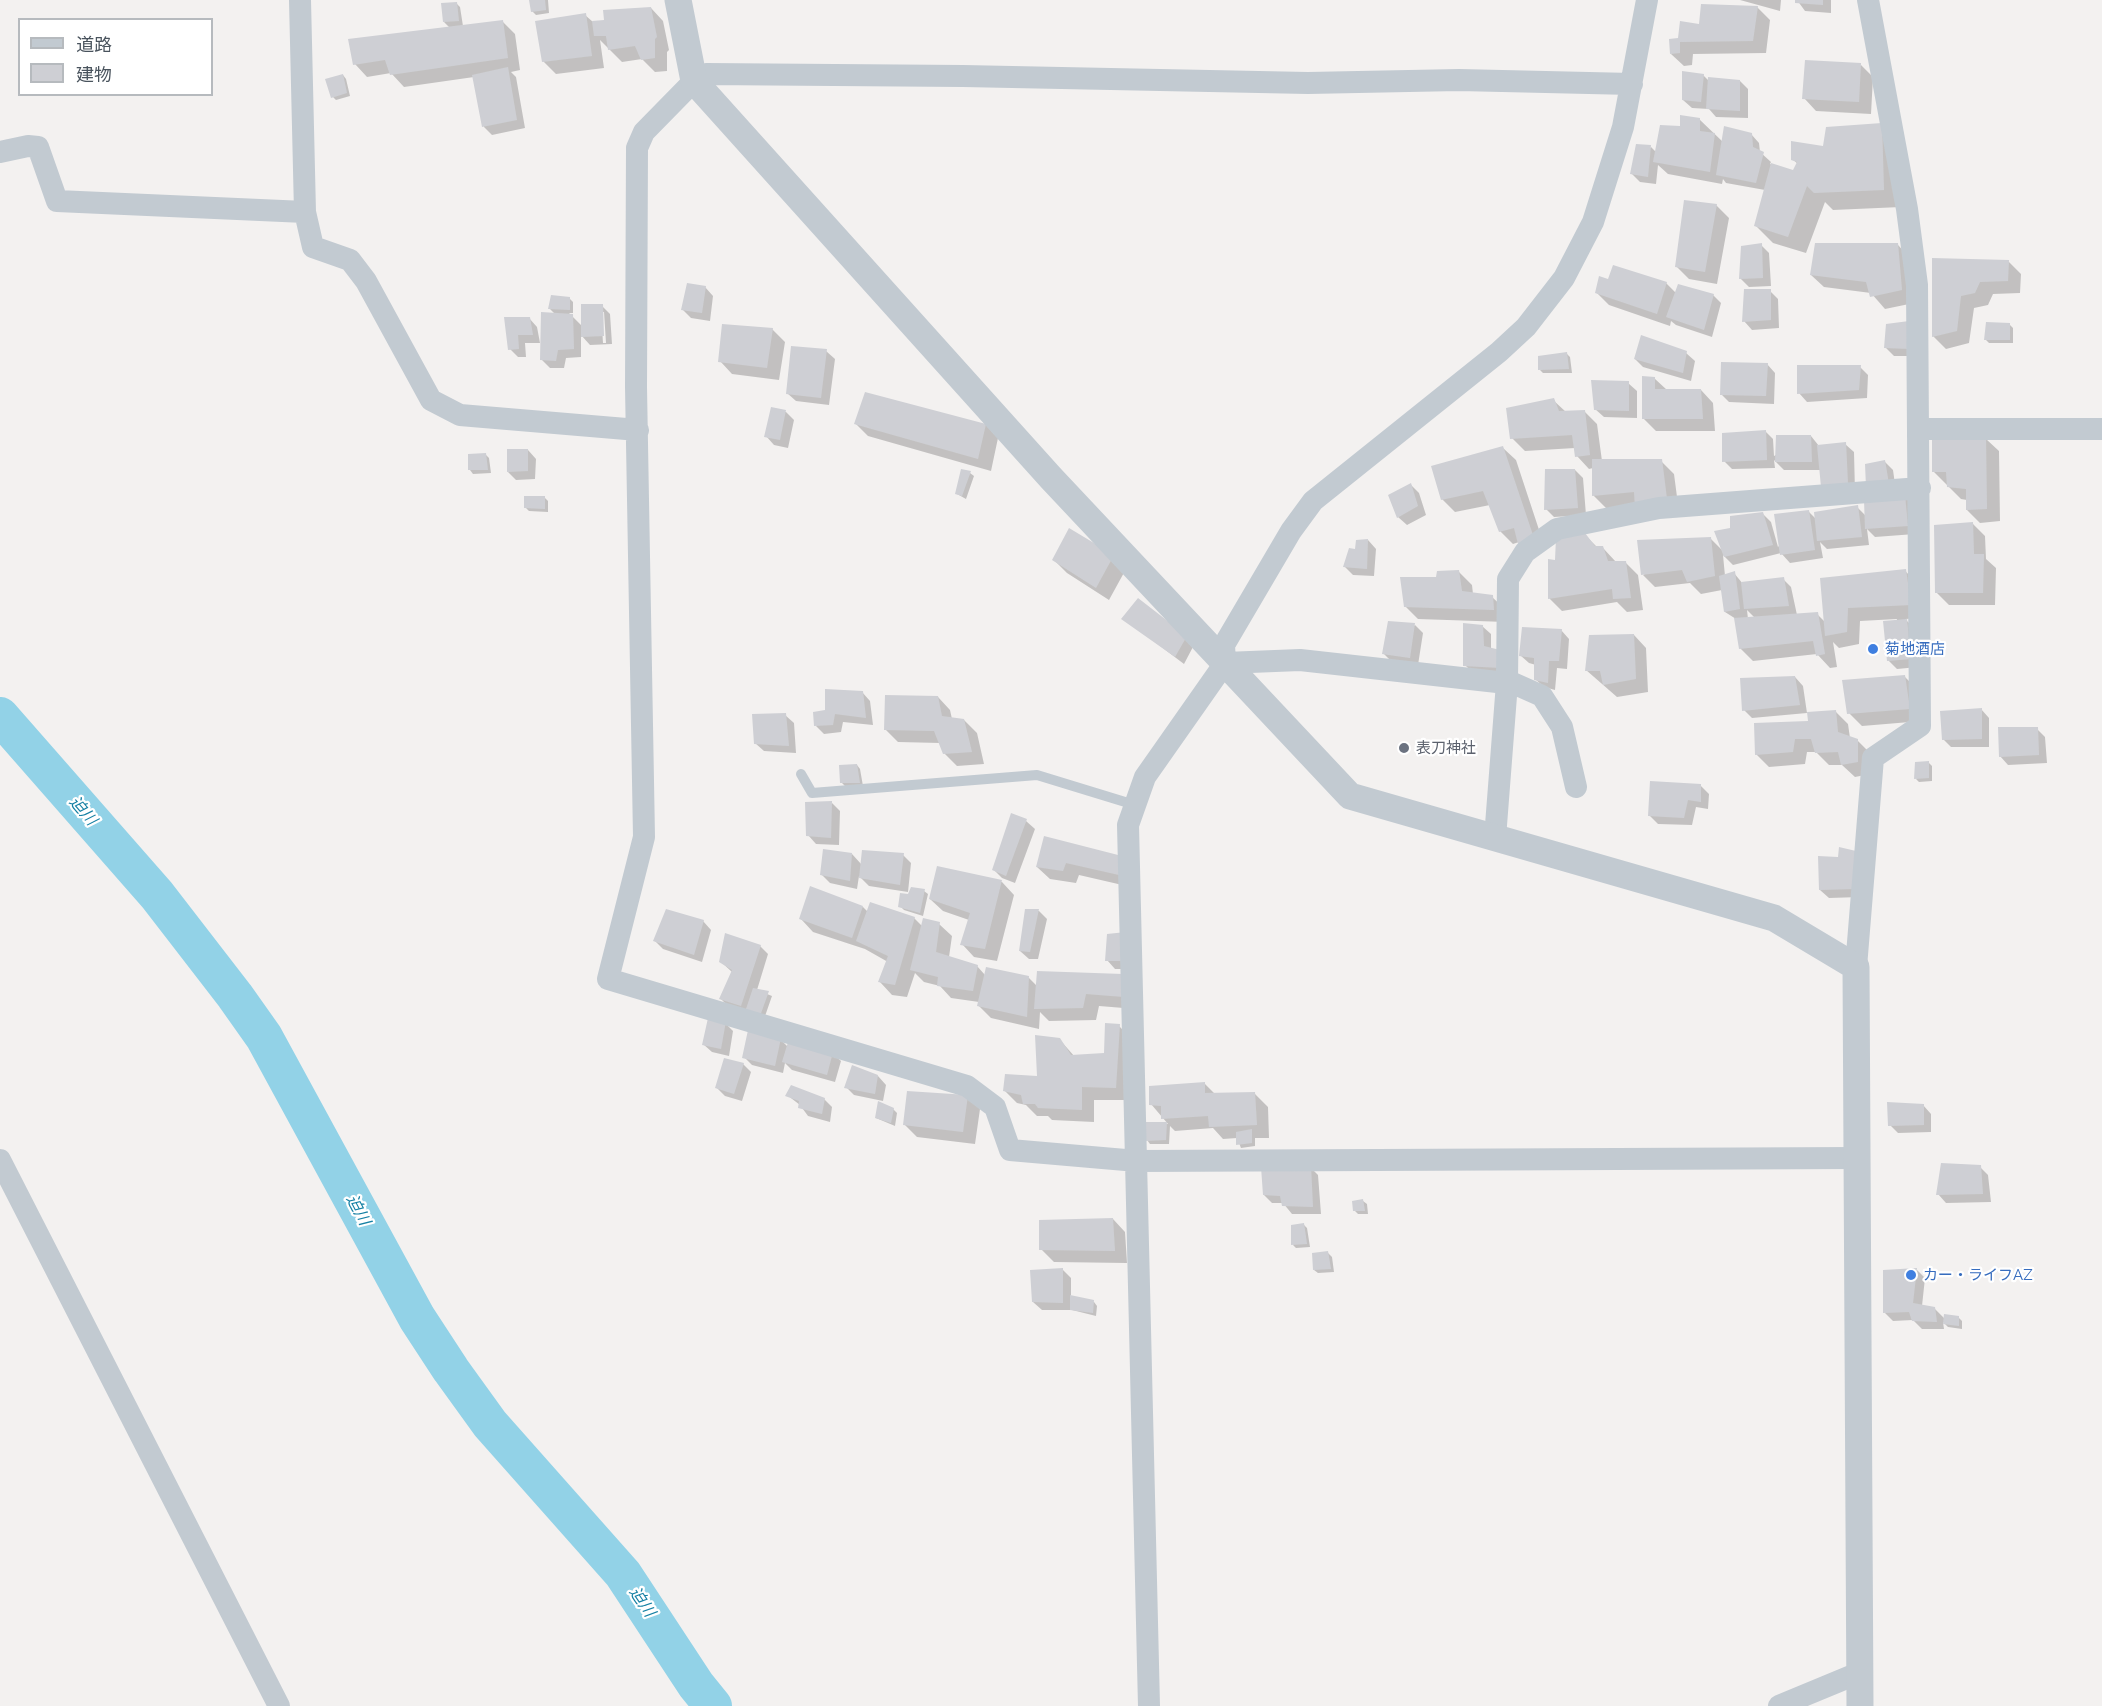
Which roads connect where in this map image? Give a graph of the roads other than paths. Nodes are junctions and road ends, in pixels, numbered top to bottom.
1 (300, 0) edge
2 (678, 0) edge
3 (1647, 0) edge
4 (1868, 0) edge
5 (694, 81) junction
6 (1632, 84) junction
7 (0, 153) edge
8 (305, 212) junction
9 (1919, 429) junction
10 (2102, 429) edge
11 (638, 430) junction
12 (1920, 488) junction
13 (1225, 663) junction
14 (1507, 683) junction
15 (801, 774) dead end
16 (1576, 787) dead end
17 (1135, 805) junction
18 (1495, 838) junction
19 (1856, 967) junction
20 (1857, 1158) junction
21 (0, 1160) edge
22 (1137, 1161) junction
23 (1861, 1672) junction
24 (279, 1706) edge
25 (1149, 1706) edge
26 (1779, 1706) edge
27 (1860, 1706) edge

1 - 8 street
2 - 5 street
3 - 6 street
4 - 9 street
5 - 6 street
5 - 11 street
5 - 13 street
6 - 13 street
7 - 8 street
8 - 11 street
9 - 10 street
9 - 12 street
11 - 22 street
12 - 14 street
12 - 19 street
13 - 14 street
13 - 17 street
13 - 18 street
14 - 16 street
14 - 18 street
15 - 17 lane
17 - 22 street
18 - 19 street
19 - 20 street
20 - 22 street
20 - 23 street
21 - 24 street
22 - 25 street
23 - 26 street
23 - 27 street

